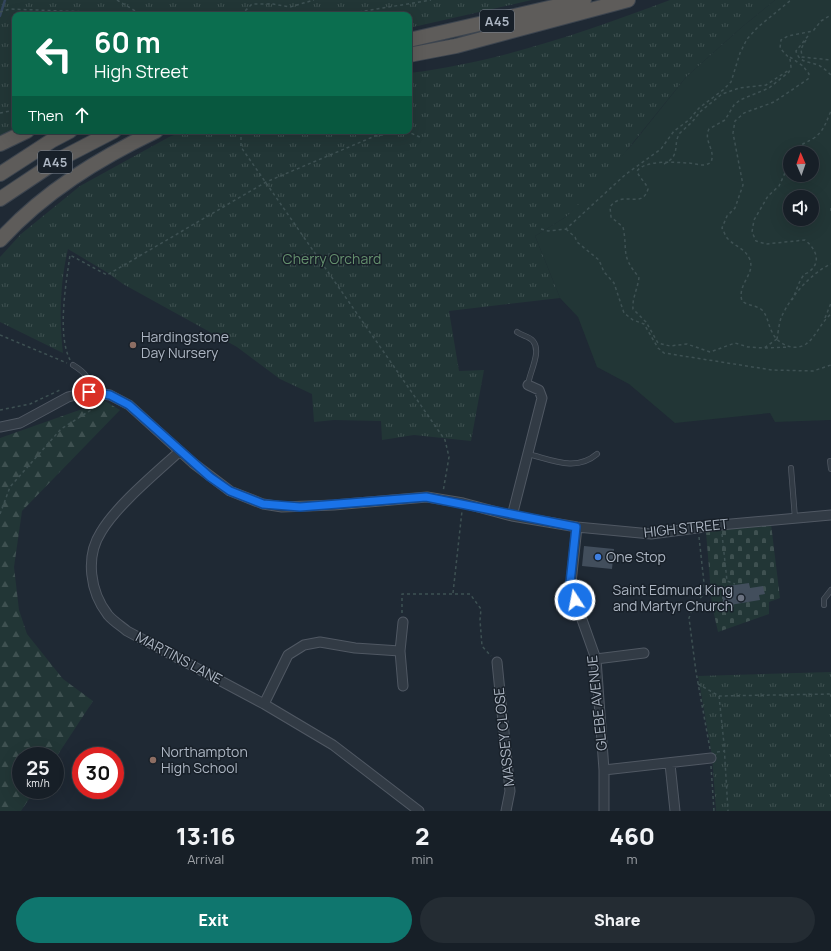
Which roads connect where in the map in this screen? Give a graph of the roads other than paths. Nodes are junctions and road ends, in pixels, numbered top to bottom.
1 (584, 0) edge
2 (628, 0) edge
3 (412, 39) edge
4 (412, 54) edge
5 (21, 134) edge
6 (65, 134) edge
7 (108, 134) edge
8 (150, 134) edge
9 (0, 144) edge
10 (0, 174) edge
11 (0, 199) edge
12 (0, 240) edge
13 (517, 332) dead end
14 (73, 366) road end
15 (528, 385) joint
16 (90, 396) junction
17 (0, 427) edge
18 (180, 450) junction
19 (528, 454) junction
20 (597, 454) dead end
21 (830, 462) dead end
22 (791, 468) dead end
23 (831, 468) edge
24 (831, 515) edge
25 (512, 516) junction
26 (795, 518) junction
27 (576, 527) junction
28 (831, 590) edge
29 (824, 605) dead end
30 (402, 622) road end
31 (400, 651) junction
32 (644, 653) dead end
33 (596, 659) junction
34 (496, 662) road end
35 (403, 686) dead end
36 (264, 704) junction
37 (711, 758) road end
38 (670, 764) junction
39 (604, 770) junction
40 (420, 811) edge
41 (506, 811) edge
42 (604, 811) edge
43 (675, 811) edge

1 - 3 highway, A45
2 - 4 highway, A45
5 - 9 highway
6 - 10 highway, A45
7 - 11 highway, A45
8 - 12 highway
13 - 15 lane
14 - 16 lane
15 - 19 street
16 - 17 street
16 - 18 street, HIGH STREET
18 - 25 street, HIGH STREET
18 - 36 street, MARTINS LANE
19 - 20 lane
19 - 25 street
21 - 23 lane
22 - 26 lane
24 - 26 street, HIGH STREET
25 - 27 street, HIGH STREET
26 - 27 street, HIGH STREET
27 - 33 street, GLEBE AVENUE
28 - 29 lane
30 - 31 street
31 - 35 street
31 - 36 street
32 - 33 street
33 - 39 street, GLEBE AVENUE
34 - 41 street, MASSEY CLOSE
36 - 40 street, MARTINS LANE
37 - 38 street
38 - 39 street
38 - 43 street
39 - 42 street, GLEBE AVENUE

